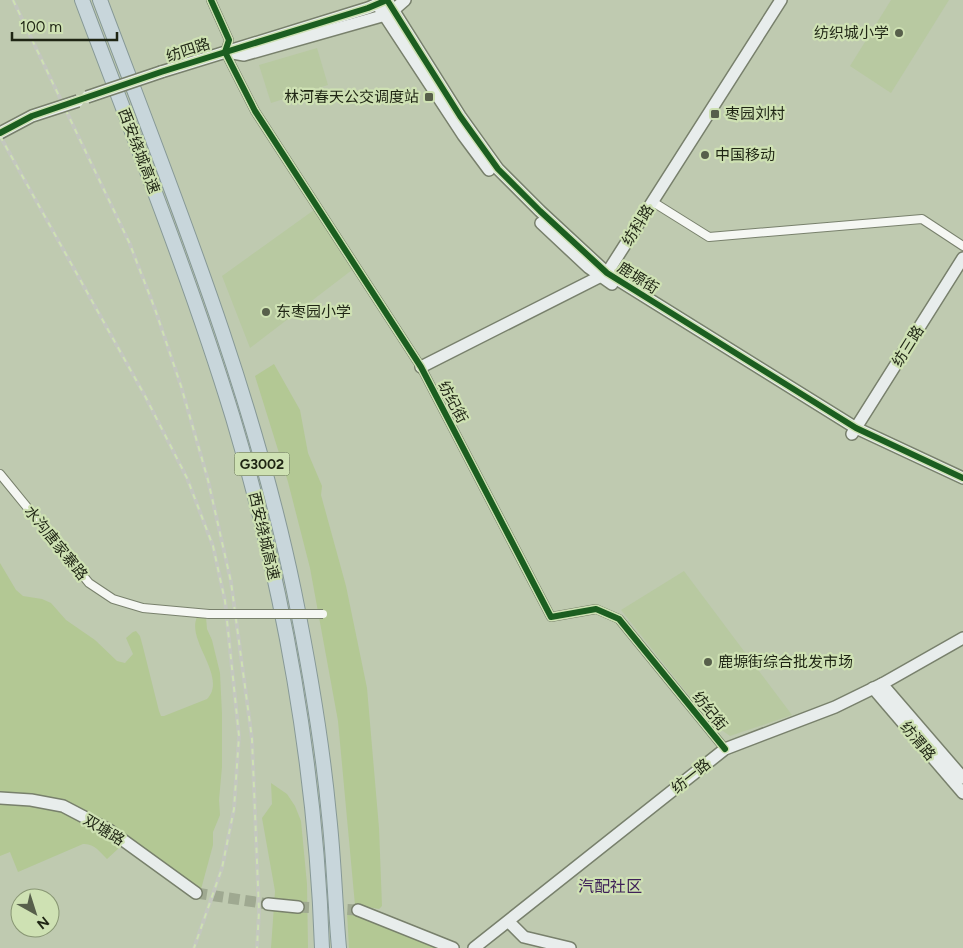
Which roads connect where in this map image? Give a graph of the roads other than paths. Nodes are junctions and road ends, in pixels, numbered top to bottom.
1 (82, 0) edge
2 (100, 0) edge
3 (211, 0) edge
4 (405, 0) edge
5 (781, 0) edge
6 (382, 2) edge
7 (389, 13) junction
8 (225, 52) junction
9 (0, 133) edge
10 (653, 202) junction
11 (963, 246) edge
12 (963, 258) edge
13 (604, 275) junction
14 (421, 367) junction
15 (854, 431) junction
16 (0, 474) edge
17 (963, 478) edge
18 (963, 486) edge
19 (323, 614) dead end
20 (963, 638) edge
21 (878, 686) junction
22 (724, 749) junction
23 (963, 778) edge
24 (963, 793) edge
25 (0, 798) edge
26 (196, 893) tunnel mouth
27 (268, 904) tunnel mouth
28 (298, 907) tunnel mouth
29 (358, 910) tunnel mouth
30 (509, 922) junction
31 (320, 948) edge
32 (339, 948) edge
33 (453, 948) edge
34 (474, 948) edge
35 (570, 948) edge

1 - 31 highway, 西安绕城高速 / G3002
2 - 32 highway, 西安绕城高速 / G3002
3 - 8 street, 纺纪街
4 - 7 street, 纺四路
5 - 10 street, 纺科路
6 - 7 street, 鹿塬街
6 - 8 street, 纺四路
7 - 8 street, 纺四路
7 - 13 street, 鹿塬街
8 - 9 street, 纺四路, bridge
8 - 14 street, 纺纪街
10 - 11 street
10 - 13 street, 纺科路
12 - 15 street, 纺三路
13 - 14 street
13 - 15 street, 鹿塬街
14 - 22 street, 纺纪街
15 - 17 street, 鹿塬街
15 - 18 street, 鹿塬街
16 - 19 street, 水沟唐家寨路, bridge
20 - 21 street, 纺一路
21 - 22 street, 纺一路
21 - 23 street, 纺渭路
21 - 24 street, 纺渭路
22 - 30 street, 纺一路
25 - 26 street, 双塘路
27 - 28 street
29 - 33 street
30 - 34 street, 纺一路
30 - 35 street

